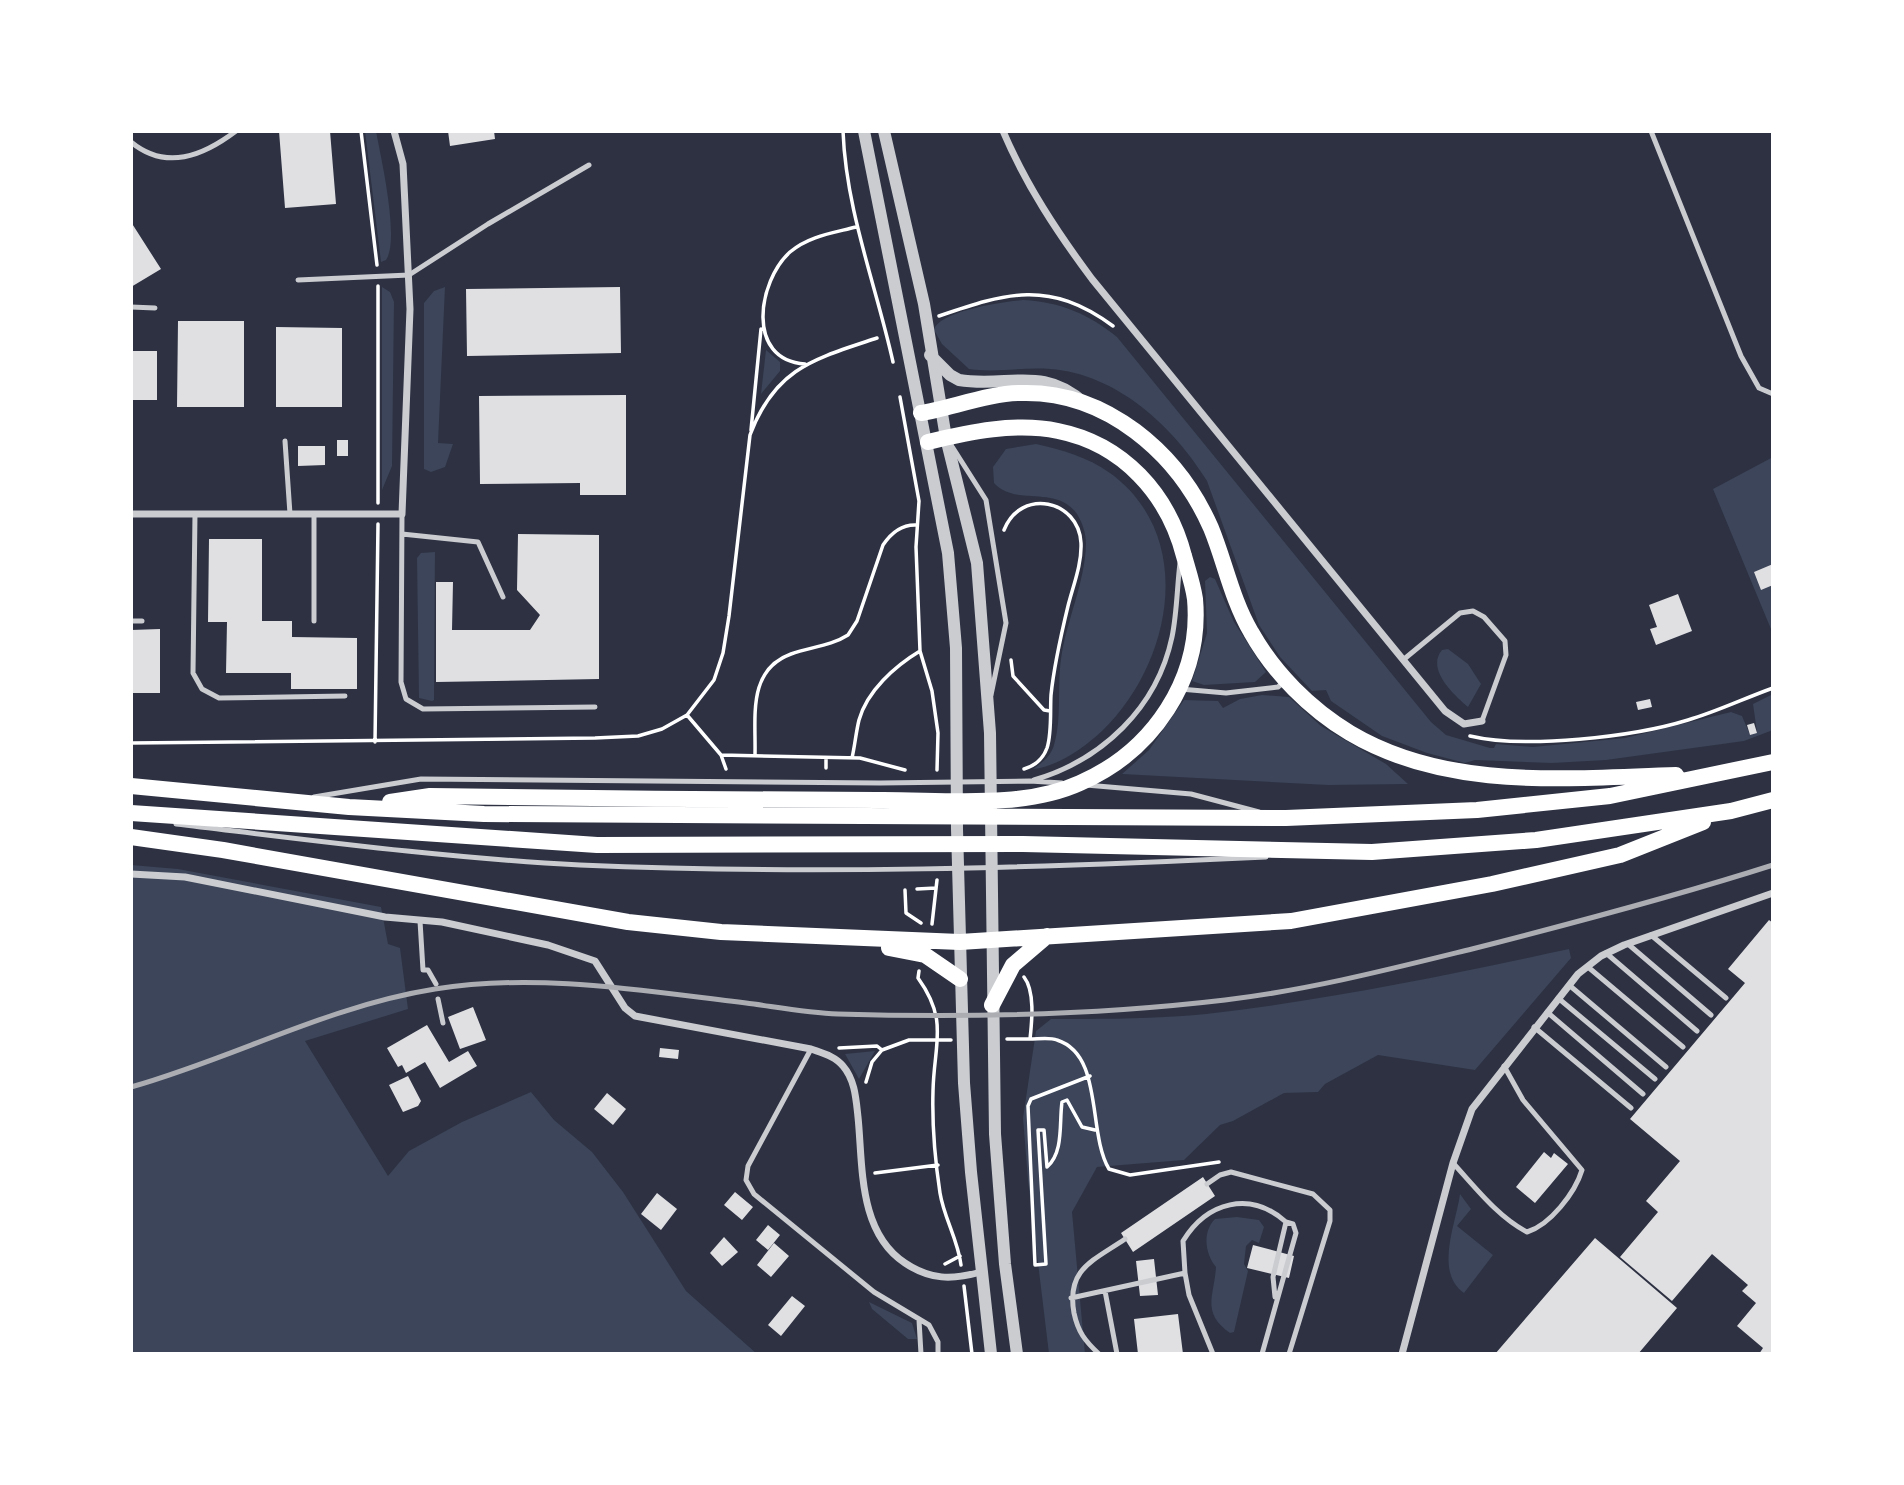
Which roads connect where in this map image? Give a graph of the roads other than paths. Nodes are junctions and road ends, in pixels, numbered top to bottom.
1 (236, 131) edge
2 (394, 131) edge
3 (864, 131) edge
4 (884, 131) edge
5 (1003, 131) edge
6 (1650, 131) edge
7 (131, 142) edge
8 (589, 165) dead end
9 (409, 275) junction
10 (298, 280) dead end
11 (131, 307) edge
12 (155, 308) dead end
13 (930, 355) junction
14 (1773, 394) edge
15 (1085, 403) junction
16 (941, 409) junction
17 (921, 413) junction
18 (946, 438) junction
19 (285, 441) dead end
20 (928, 442) junction
21 (131, 514) edge
22 (195, 514) junction
23 (290, 514) junction
24 (314, 514) junction
25 (402, 514) junction
26 (402, 534) junction
27 (1182, 545) junction
28 (503, 597) dead end
29 (131, 621) edge
30 (142, 621) dead end
31 (314, 621) dead end
32 (1403, 660) junction
33 (1286, 680) junction
34 (1179, 689) junction
35 (345, 696) dead end
36 (988, 705) junction
37 (595, 707) dead end
38 (1482, 721) joint
39 (1773, 762) edge
40 (1717, 774) junction
41 (1030, 781) junction
42 (1077, 785) junction
43 (131, 786) edge
44 (1773, 800) edge
45 (285, 802) junction
46 (349, 807) junction
47 (1731, 811) junction
48 (131, 813) edge
49 (131, 818) edge
50 (1286, 818) junction
51 (131, 837) edge
52 (1371, 852) junction
53 (131, 874) edge
54 (1773, 893) edge
55 (420, 921) junction
56 (1651, 935) junction
57 (1047, 936) junction
58 (994, 941) junction
59 (960, 942) junction
60 (1628, 944) junction
61 (928, 949) junction
62 (1606, 953) junction
63 (1588, 967) junction
64 (960, 979) junction
65 (436, 984) dead end
66 (1569, 985) junction
67 (1558, 998) junction
68 (1726, 998) dead end
69 (438, 999) dead end
70 (992, 1005) junction
71 (1546, 1012) junction
72 (1711, 1015) dead end
73 (443, 1023) dead end
74 (1534, 1027) junction
75 (1698, 1031) dead end
76 (1683, 1047) dead end
77 (811, 1048) junction
78 (1504, 1066) junction
79 (1666, 1066) dead end
80 (1655, 1079) dead end
81 (1643, 1094) dead end
82 (1631, 1108) dead end
83 (1453, 1164) junction
84 (1207, 1184) dead end
85 (1286, 1222) junction
86 (1125, 1239) dead end
87 (981, 1272) junction
88 (1185, 1273) junction
89 (1105, 1291) junction
90 (1275, 1297) junction
91 (1071, 1298) junction
92 (919, 1320) junction
93 (921, 1354) edge
94 (938, 1354) edge
95 (991, 1354) edge
96 (1017, 1354) edge
97 (1099, 1354) edge
98 (1116, 1354) edge
99 (1213, 1354) edge
100 (1262, 1354) edge
101 (1289, 1354) edge
102 (1402, 1354) edge

1 - 7 lane
2 - 9 street
3 - 17 street
4 - 13 street
5 - 32 street
6 - 14 lane
8 - 9 lane
9 - 10 lane
9 - 25 street
11 - 12 lane
13 - 15 street
13 - 16 street
15 - 16 main road
15 - 33 main road
16 - 17 main road
16 - 18 street
17 - 20 street
18 - 20 main road
18 - 27 main road
18 - 36 street
18 - 36 lane
19 - 23 lane
20 - 59 street
21 - 22 street
22 - 23 street
22 - 35 lane
23 - 24 street
24 - 25 street
24 - 31 lane
25 - 26 lane
26 - 28 lane
26 - 37 lane
27 - 34 main road
27 - 41 lane
29 - 30 lane
32 - 38 street
32 - 38 lane
33 - 34 lane
33 - 40 main road
34 - 42 main road
36 - 58 street
39 - 40 main road
40 - 50 main road
41 - 42 lane
41 - 45 lane
42 - 46 main road
42 - 50 lane
43 - 45 main road
44 - 47 main road
45 - 46 main road
46 - 50 main road
47 - 52 main road
47 - 57 main road
48 - 52 main road
49 - 52 lane
51 - 61 main road
53 - 55 street
54 - 56 street
55 - 65 lane
55 - 77 street
56 - 60 street
56 - 68 lane
57 - 58 main road
57 - 70 main road
58 - 59 main road
58 - 70 street
59 - 61 main road
59 - 64 street
60 - 62 street
60 - 72 lane
61 - 64 main road
62 - 63 street
62 - 75 lane
63 - 66 street
63 - 76 lane
64 - 87 street
66 - 67 street
66 - 79 lane
67 - 71 street
67 - 80 lane
69 - 73 lane
70 - 96 street
71 - 74 street
71 - 81 lane
74 - 78 street
74 - 82 lane
77 - 87 street
77 - 92 lane
78 - 83 street
78 - 83 lane
83 - 102 street
84 - 101 lane
85 - 88 lane
85 - 90 lane
85 - 90 lane
86 - 91 lane
87 - 95 street
88 - 89 lane
88 - 99 lane
89 - 91 lane
89 - 98 lane
90 - 100 lane
91 - 97 lane
92 - 93 lane
92 - 94 lane

